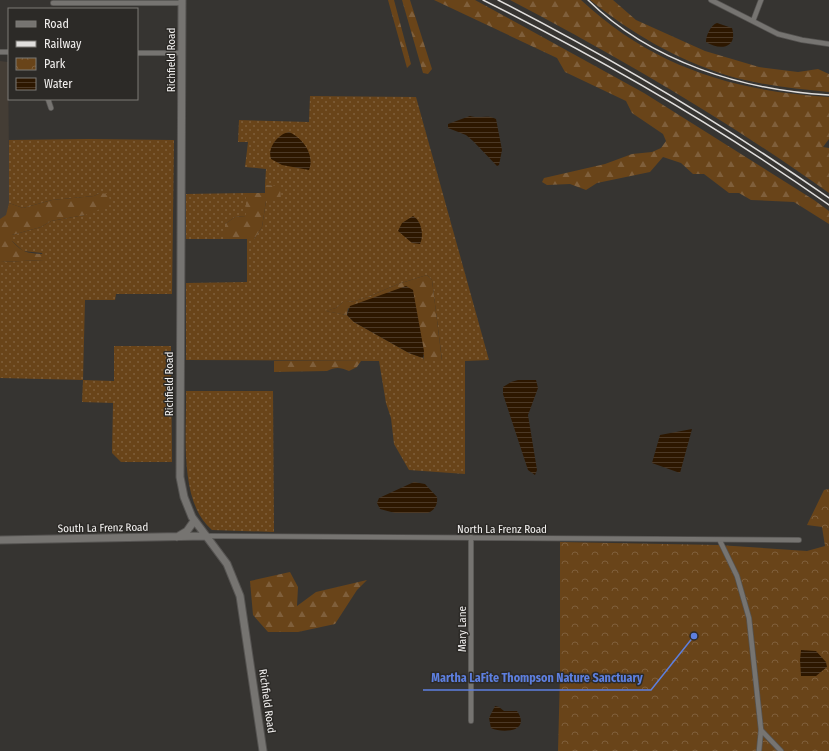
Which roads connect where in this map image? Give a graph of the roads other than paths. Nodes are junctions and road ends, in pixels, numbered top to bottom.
1 (710, 0) edge
2 (761, 0) edge
3 (182, 1) edge
4 (53, 3) dead end
5 (753, 21) junction
6 (829, 44) edge
7 (138, 53) edge
8 (182, 53) junction
9 (48, 100) edge
10 (51, 108) dead end
11 (194, 522) junction
12 (206, 536) junction
13 (176, 537) junction
14 (470, 538) junction
15 (0, 540) edge
16 (799, 540) dead end
17 (720, 541) junction
18 (471, 721) dead end
19 (760, 730) junction
20 (263, 751) edge
21 (759, 751) edge
22 (781, 751) edge

1 - 5 street
2 - 5 street
3 - 4 street
3 - 8 street, Richfield Road
5 - 6 street
7 - 8 street
8 - 11 street, Richfield Road
9 - 10 street
11 - 12 street, Richfield Road
11 - 13 street
12 - 13 street, South La Frenz Road
12 - 14 street, North La Frenz Road
12 - 20 street, Richfield Road
13 - 15 street, South La Frenz Road
14 - 17 street, North La Frenz Road
14 - 18 street, Mary Lane
16 - 17 street, North La Frenz Road
17 - 19 street
19 - 21 street
19 - 22 street

